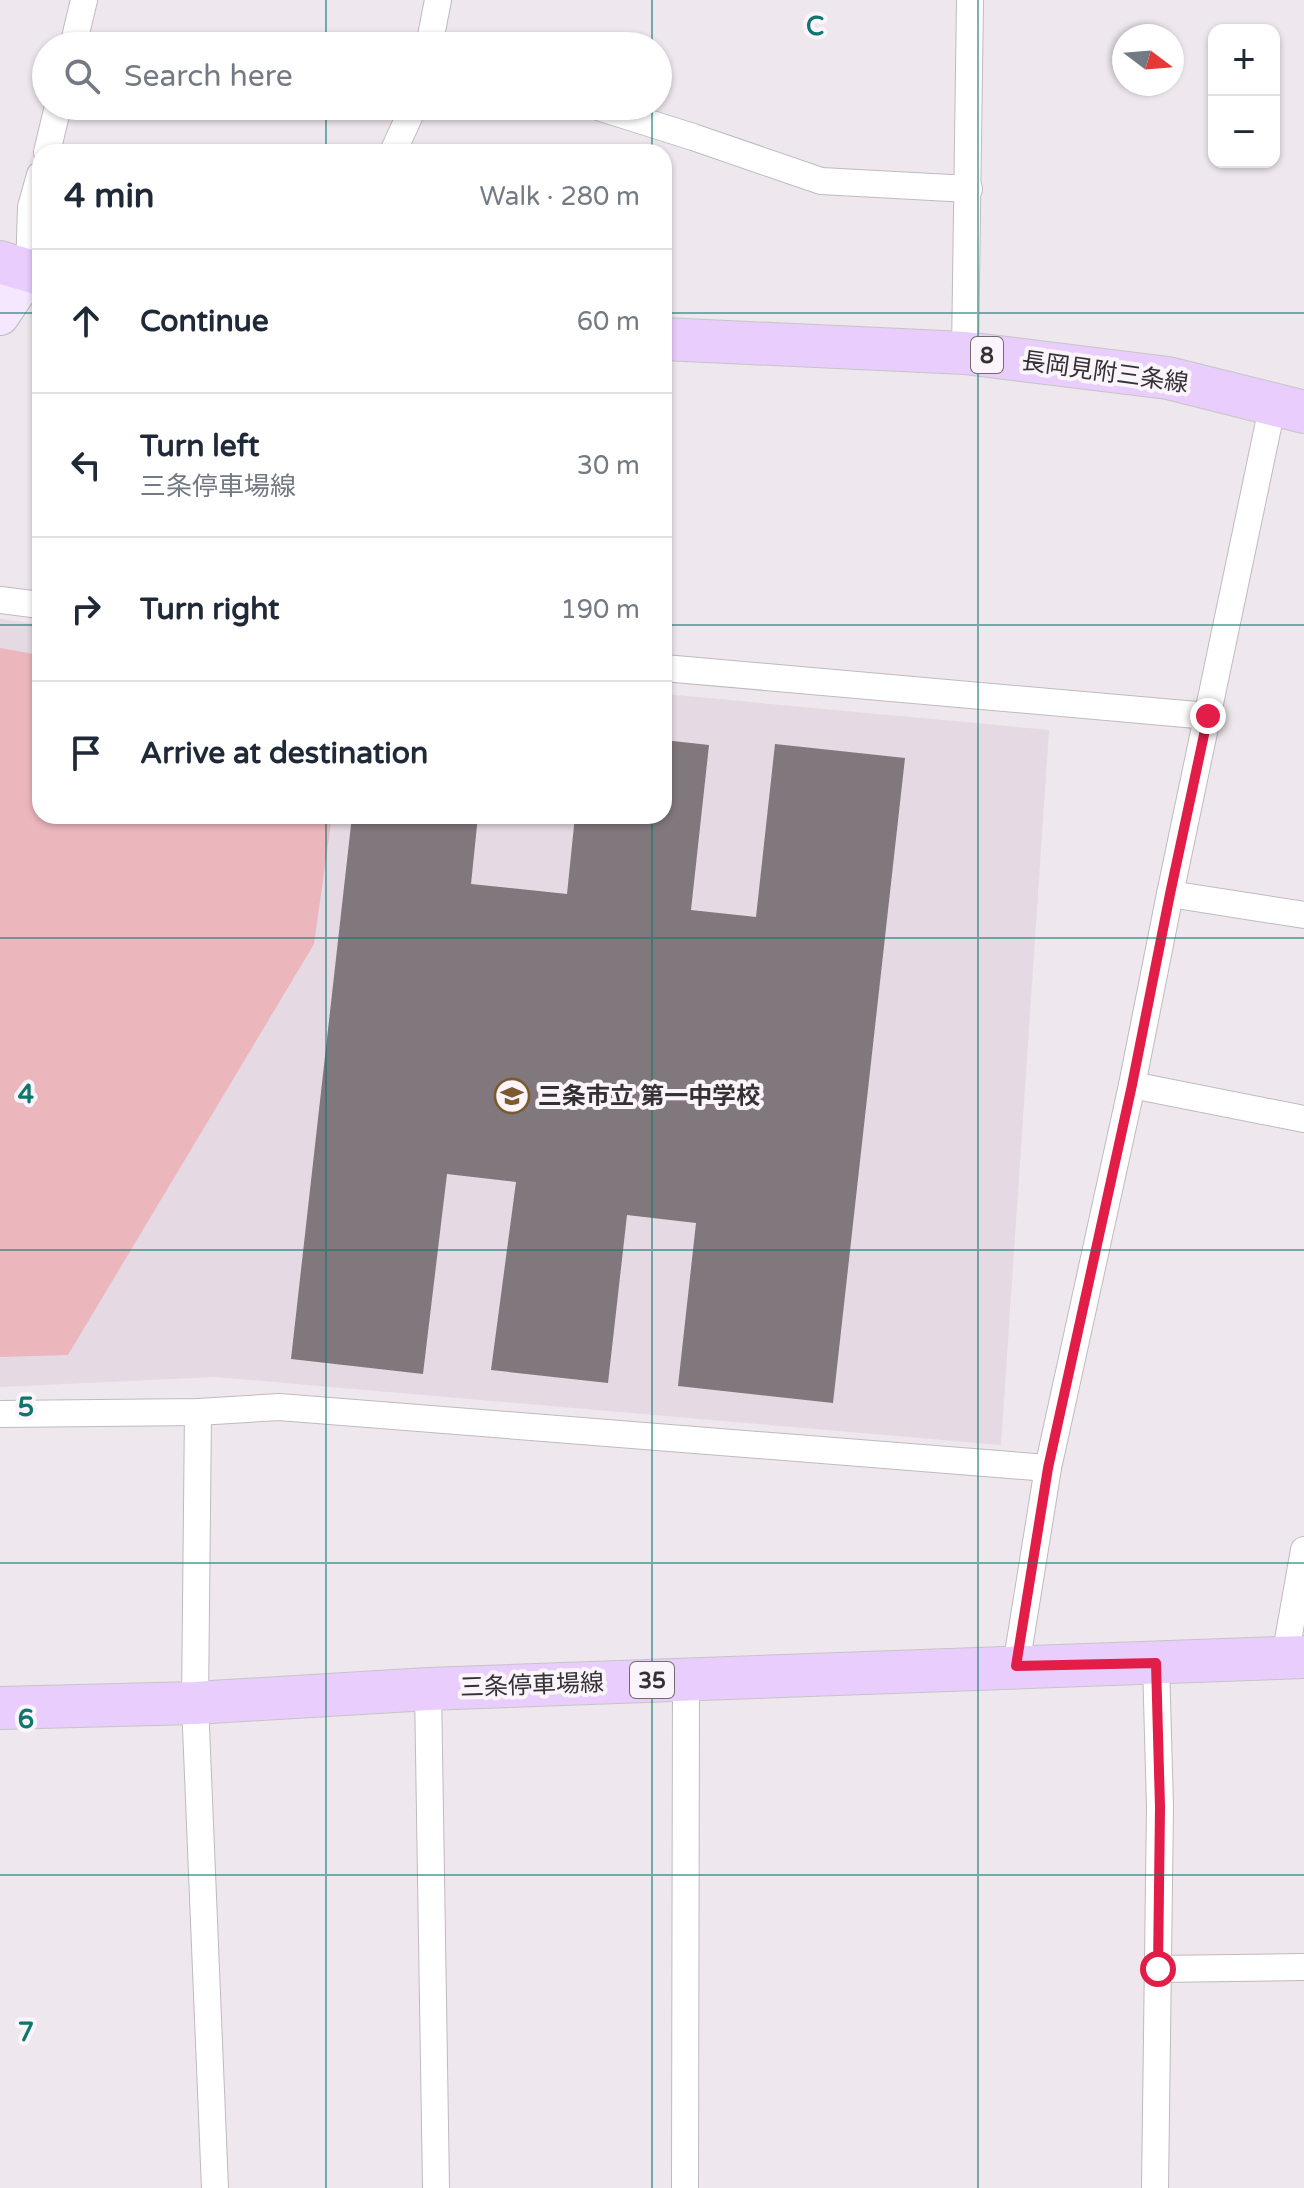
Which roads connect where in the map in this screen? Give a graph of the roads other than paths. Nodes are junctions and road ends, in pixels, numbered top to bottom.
1 (84, 0) edge
2 (438, 0) edge
3 (970, 0) edge
4 (76, 32) edge
5 (432, 32) edge
6 (55, 120) edge
7 (408, 120) edge
8 (639, 120) edge
9 (49, 144) edge
10 (397, 144) edge
11 (969, 189) junction
12 (32, 203) edge
13 (23, 270) edge
14 (0, 316) edge
15 (672, 339) edge
16 (965, 353) junction
17 (1288, 408) edge
18 (0, 600) edge
19 (32, 604) edge
20 (672, 669) edge
21 (1208, 716) junction
22 (1170, 894) junction
23 (1304, 915) edge
24 (1132, 1085) junction
25 (1304, 1119) edge
26 (198, 1412) junction
27 (0, 1414) edge
28 (1048, 1468) junction
29 (1304, 1550) edge
30 (1294, 1657) edge
31 (1156, 1663) junction
32 (1016, 1666) junction
33 (686, 1679) junction
34 (428, 1689) junction
35 (195, 1703) junction
36 (0, 1708) edge
37 (1304, 1967) edge
38 (1158, 1969) junction
39 (215, 2188) edge
40 (436, 2188) edge
41 (685, 2188) edge
42 (1155, 2188) edge

1 - 4 street
2 - 5 street
3 - 11 street
6 - 9 street
7 - 10 street
8 - 11 street
11 - 16 street
12 - 13 street
13 - 14 main road
15 - 16 main road, 長岡見附三条線 / 8
16 - 17 main road, 長岡見附三条線 / 8
17 - 21 street
18 - 19 street
20 - 21 street
21 - 22 street
22 - 23 street
22 - 24 street
24 - 25 street
24 - 28 street
26 - 27 street
26 - 28 street
26 - 35 street
28 - 32 street
29 - 30 street
30 - 31 main road, 三条停車場線 / 35
31 - 32 main road, 三条停車場線 / 35
31 - 38 street
32 - 33 main road, 三条停車場線 / 35
33 - 34 main road, 三条停車場線 / 35
33 - 41 street
34 - 35 main road, 三条停車場線 / 35
34 - 40 street
35 - 36 main road, 三条停車場線 / 35
35 - 39 street
37 - 38 street
38 - 42 street

